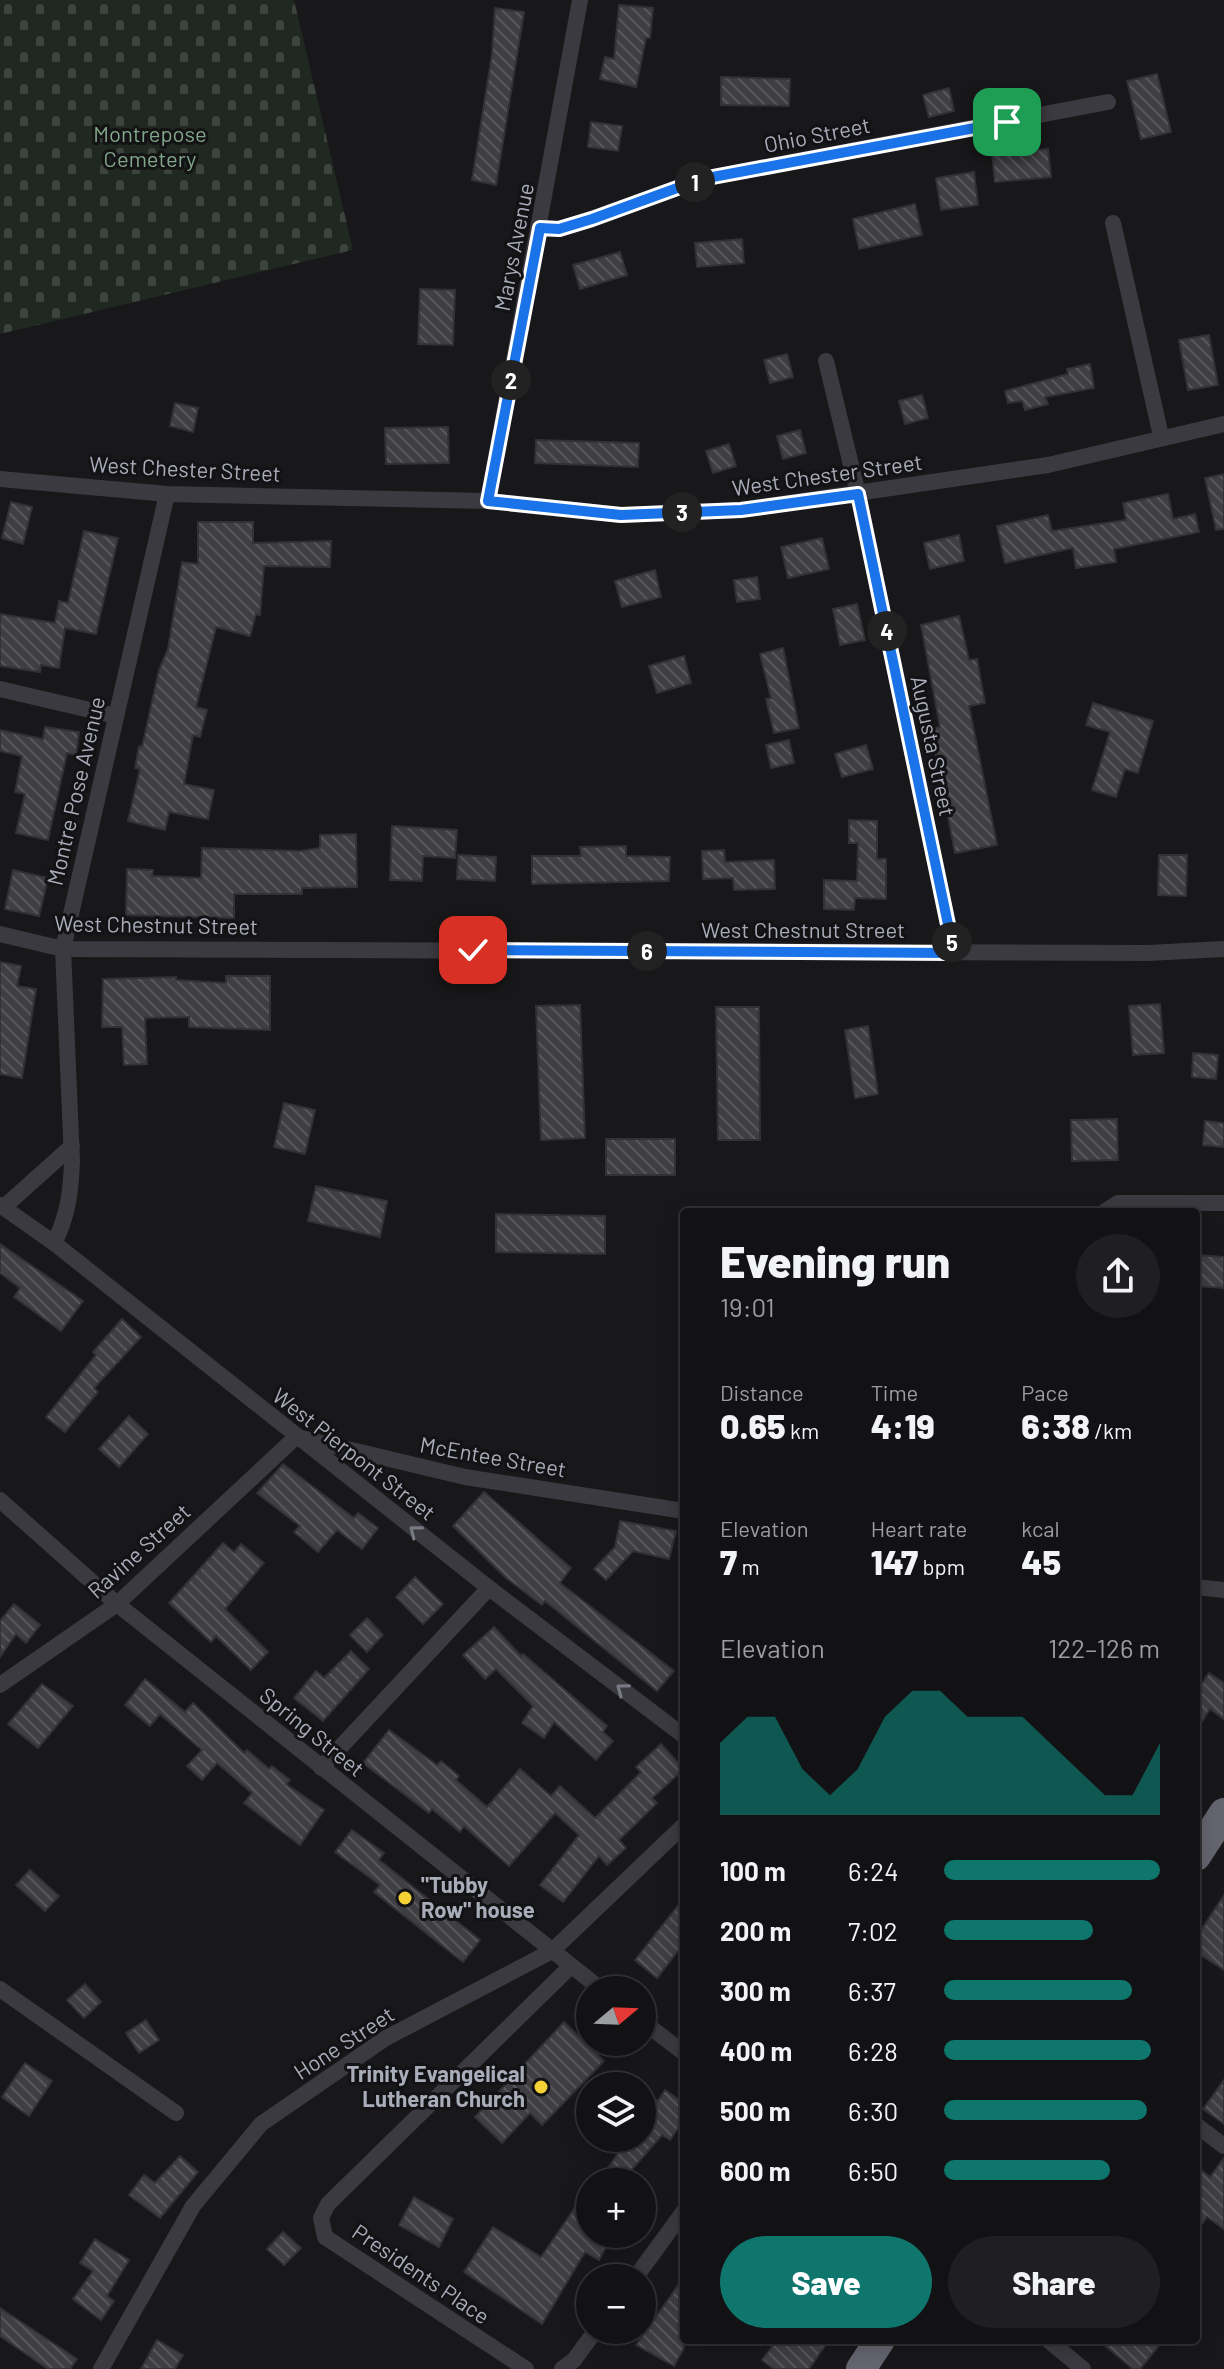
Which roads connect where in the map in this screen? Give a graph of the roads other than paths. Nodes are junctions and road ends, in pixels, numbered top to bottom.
1 (580, 0) edge
2 (1108, 102) dead end
3 (1113, 223) dead end
4 (540, 228) junction
5 (826, 361) dead end
6 (1224, 424) edge
7 (1161, 436) junction
8 (0, 479) edge
9 (167, 494) junction
10 (858, 494) junction
11 (488, 501) junction
12 (0, 689) edge
13 (116, 716) junction
14 (0, 934) edge
15 (63, 949) junction
16 (1224, 949) edge
17 (954, 953) junction
18 (72, 1146) junction
19 (1224, 1203) edge
20 (2, 1206) edge
21 (1110, 1208) edge
22 (54, 1243) junction
23 (296, 1437) junction
24 (0, 1500) edge
25 (680, 1510) edge
26 (1200, 1587) edge
27 (489, 1588) junction
28 (1224, 1590) edge
29 (117, 1604) junction
30 (0, 1685) edge
31 (680, 1733) edge
32 (321, 1768) junction
33 (1224, 1813) edge
34 (680, 1829) edge
35 (1200, 1850) edge
36 (552, 1951) junction
37 (571, 1966) junction
38 (584, 1976) edge
39 (0, 1989) edge
40 (656, 2032) edge
41 (680, 2050) edge
42 (176, 2113) dead end
43 (1200, 2128) edge
44 (1224, 2146) edge
45 (680, 2216) edge
46 (645, 2264) edge
47 (586, 2344) edge
48 (877, 2344) edge
49 (1053, 2344) edge
50 (101, 2369) edge
51 (526, 2369) edge
52 (562, 2369) edge
53 (861, 2369) edge
54 (1083, 2369) edge

1 - 4 street, Marys Avenue
2 - 4 street, Ohio Street
3 - 7 street
4 - 11 street, Marys Avenue
5 - 10 street, Augusta Street
6 - 7 street, West Chester Street
7 - 10 street, West Chester Street
8 - 9 street, West Chester Street
9 - 11 street, West Chester Street
9 - 13 street, Montre Pose Avenue
10 - 11 street, West Chester Street
10 - 17 street, Augusta Street
12 - 13 street
13 - 15 street, Montre Pose Avenue
14 - 15 street, West Chestnut Street
15 - 17 street, West Chestnut Street
15 - 18 street, Montre Pose Avenue
16 - 17 street, West Chestnut Street
18 - 20 street
18 - 22 street, Montre Pose Avenue
19 - 21 street
20 - 22 street, West Pierpont Street
22 - 23 street, West Pierpont Street
23 - 25 street, McEntee Street
27 -> 23 street, West Pierpont Street
23 - 29 street, Ravine Street
24 - 29 street, Spring Street
26 - 28 street
31 -> 27 street, West Pierpont Street
27 - 32 street
29 - 30 street, Ravine Street
29 - 32 street, Spring Street
32 - 36 street, Spring Street
33 - 35 highway
34 - 36 street, Hone Street
36 - 37 street, Spring Street
36 - 50 street, Hone Street
37 - 38 street, Spring Street
37 - 51 street, Presidents Place
39 - 42 street
40 - 41 street
43 - 44 street
45 - 46 street
47 - 52 street
48 - 53 highway
49 - 54 street

